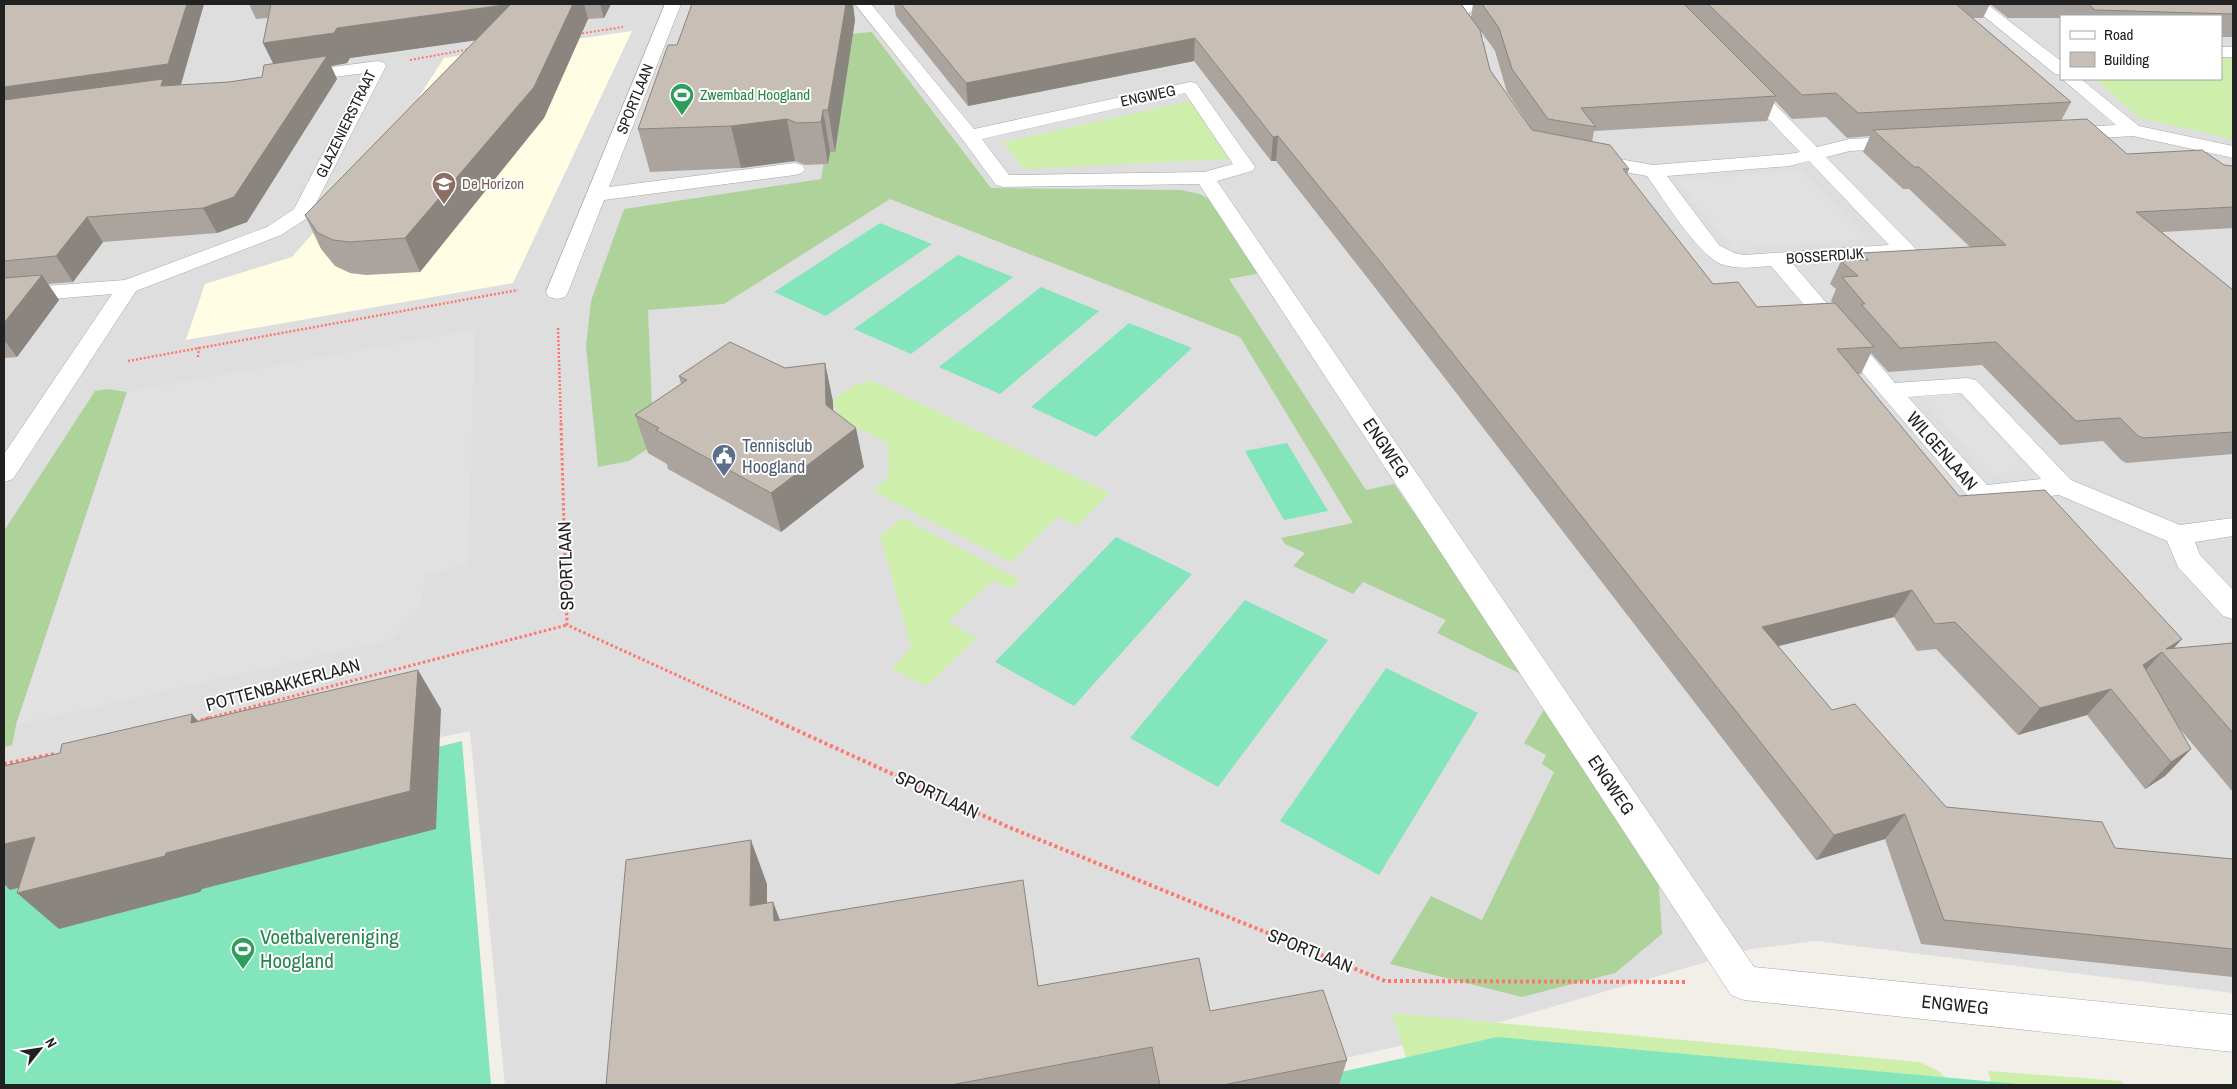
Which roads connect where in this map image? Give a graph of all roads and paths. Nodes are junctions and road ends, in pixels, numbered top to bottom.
1 (863, 4) edge
2 (1477, 4) edge
3 (1977, 4) edge
4 (669, 12) edge
5 (570, 35) edge
6 (2027, 42) junction
7 (2052, 44) dead end
8 (474, 49) edge
9 (1485, 52) edge
10 (377, 66) junction
11 (2060, 69) edge
12 (1734, 71) edge
13 (279, 80) edge
14 (2072, 80) edge
15 (2133, 130) junction
16 (2045, 135) edge
17 (970, 136) junction
18 (1918, 141) edge
19 (2233, 152) edge
20 (1814, 154) junction
21 (1571, 156) edge
22 (795, 169) dead end
23 (1653, 171) junction
24 (1205, 178) junction
25 (597, 195) junction
26 (1777, 259) junction
27 (128, 286) junction
28 (559, 287) junction
29 (4, 296) edge
30 (199, 347) junction
31 (198, 357) dead end
32 (71, 370) junction
33 (1889, 391) junction
34 (4, 473) edge
35 (2062, 486) junction
36 (2233, 527) edge
37 (2178, 535) junction
38 (2233, 608) edge
39 (567, 625) junction
40 (194, 722) edge
41 (60, 753) edge
42 (4, 764) edge
43 (1744, 983) junction
44 (2233, 1034) edge

1 - 17 street, ENGWEG
2 - 9 street
3 - 6 street
4 - 5 path
4 - 25 street, SPORTLAAN
6 - 7 street
6 - 11 street
8 - 10 path
10 - 13 street, GLAZENIERSTRAAT
10 - 27 street, GLAZENIERSTRAAT
12 - 20 street, BOSSERDIJK
14 - 15 street
15 - 16 street
15 - 19 street
17 - 24 street, ENGWEG
17 - 24 street, ENGWEG
18 - 20 street
20 - 23 street
20 - 26 street, BOSSERDIJK
21 - 23 street
22 - 25 street
23 - 26 street, BOSSERDIJK
24 - 43 street, ENGWEG
25 - 28 street, SPORTLAAN
26 - 33 street, WILGENLAAN
27 - 29 street, GLAZENIERSTRAAT
27 - 32 street
28 - 30 path
28 - 39 path, SPORTLAAN
30 - 31 path
30 - 32 path
32 - 34 street
33 - 35 street, WILGENLAAN
33 - 35 street, WILGENLAAN
35 - 37 street, WILGENLAAN
36 - 37 street
37 - 38 street
39 - 40 path, POTTENBAKKERLAAN
39 - 43 path, SPORTLAAN
41 - 42 path
43 - 44 street, ENGWEG

